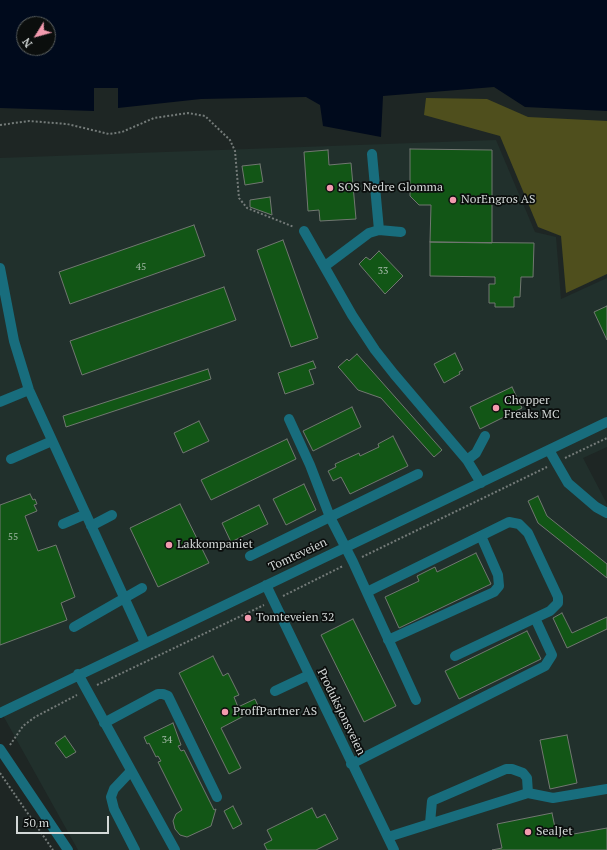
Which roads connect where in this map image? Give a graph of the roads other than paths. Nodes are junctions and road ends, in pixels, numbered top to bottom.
1 (372, 154) dead end
2 (379, 230) junction
3 (304, 231) road end
4 (401, 232) dead end
5 (325, 266) junction
6 (0, 268) edge
7 (2, 290) edge
8 (29, 390) junction
9 (0, 402) edge
10 (289, 418) dead end
11 (607, 422) edge
12 (485, 436) dead end
13 (52, 441) junction
14 (549, 450) junction
15 (11, 459) dead end
16 (467, 460) junction
17 (418, 474) dead end
18 (481, 483) junction
19 (607, 513) edge
20 (86, 514) junction
21 (112, 515) dead end
22 (330, 517) junction
23 (63, 524) dead end
24 (91, 526) junction
25 (481, 536) junction
26 (345, 547) junction
27 (250, 556) dead end
28 (266, 585) junction
29 (142, 588) dead end
30 (367, 592) junction
31 (124, 598) junction
32 (535, 618) junction
33 (74, 627) dead end
34 (388, 640) junction
35 (145, 643) junction
36 (454, 656) dead end
37 (78, 674) junction
38 (309, 675) junction
39 (275, 691) dead end
40 (416, 700) dead end
41 (0, 713) edge
42 (104, 723) junction
43 (2, 752) edge
44 (352, 764) junction
45 (131, 771) junction
46 (607, 789) edge
47 (528, 793) junction
48 (217, 797) dead end
49 (430, 823) junction
50 (388, 837) junction
51 (68, 850) edge
52 (135, 850) edge
53 (175, 850) edge
54 (394, 850) edge

1 - 2 street
2 - 4 street
2 - 5 street
3 - 5 street
5 - 16 street
6 - 7 street
7 - 8 street
8 - 9 street
8 - 13 street
10 - 22 street
11 - 14 street, Tomteveien
12 - 16 street
13 - 15 street
13 - 20 street
14 - 18 street, Tomteveien
14 - 19 street
16 - 18 street
17 - 22 street
18 - 26 street, Tomteveien
20 - 23 street
20 - 24 street
21 - 24 street
22 - 26 street
22 - 27 street
24 - 31 street
25 - 30 street
25 - 32 street
25 - 34 street
26 - 28 street, Tomteveien
26 - 30 street
28 - 35 street, Tomteveien
28 - 38 street, Produksjonsveien
29 - 31 street
30 - 34 street
31 - 33 street
31 - 35 street
32 - 36 street
32 - 44 street
34 - 40 street
35 - 37 street, Tomteveien
37 - 41 street, Tomteveien
37 - 42 street
38 - 39 street
38 - 44 street, Produksjonsveien
42 - 45 street
42 - 48 street
43 - 51 street
44 - 50 street, Produksjonsveien
45 - 52 street
45 - 53 street
46 - 47 street
47 - 49 street
47 - 49 street
49 - 50 street
50 - 54 street, Produksjonsveien

